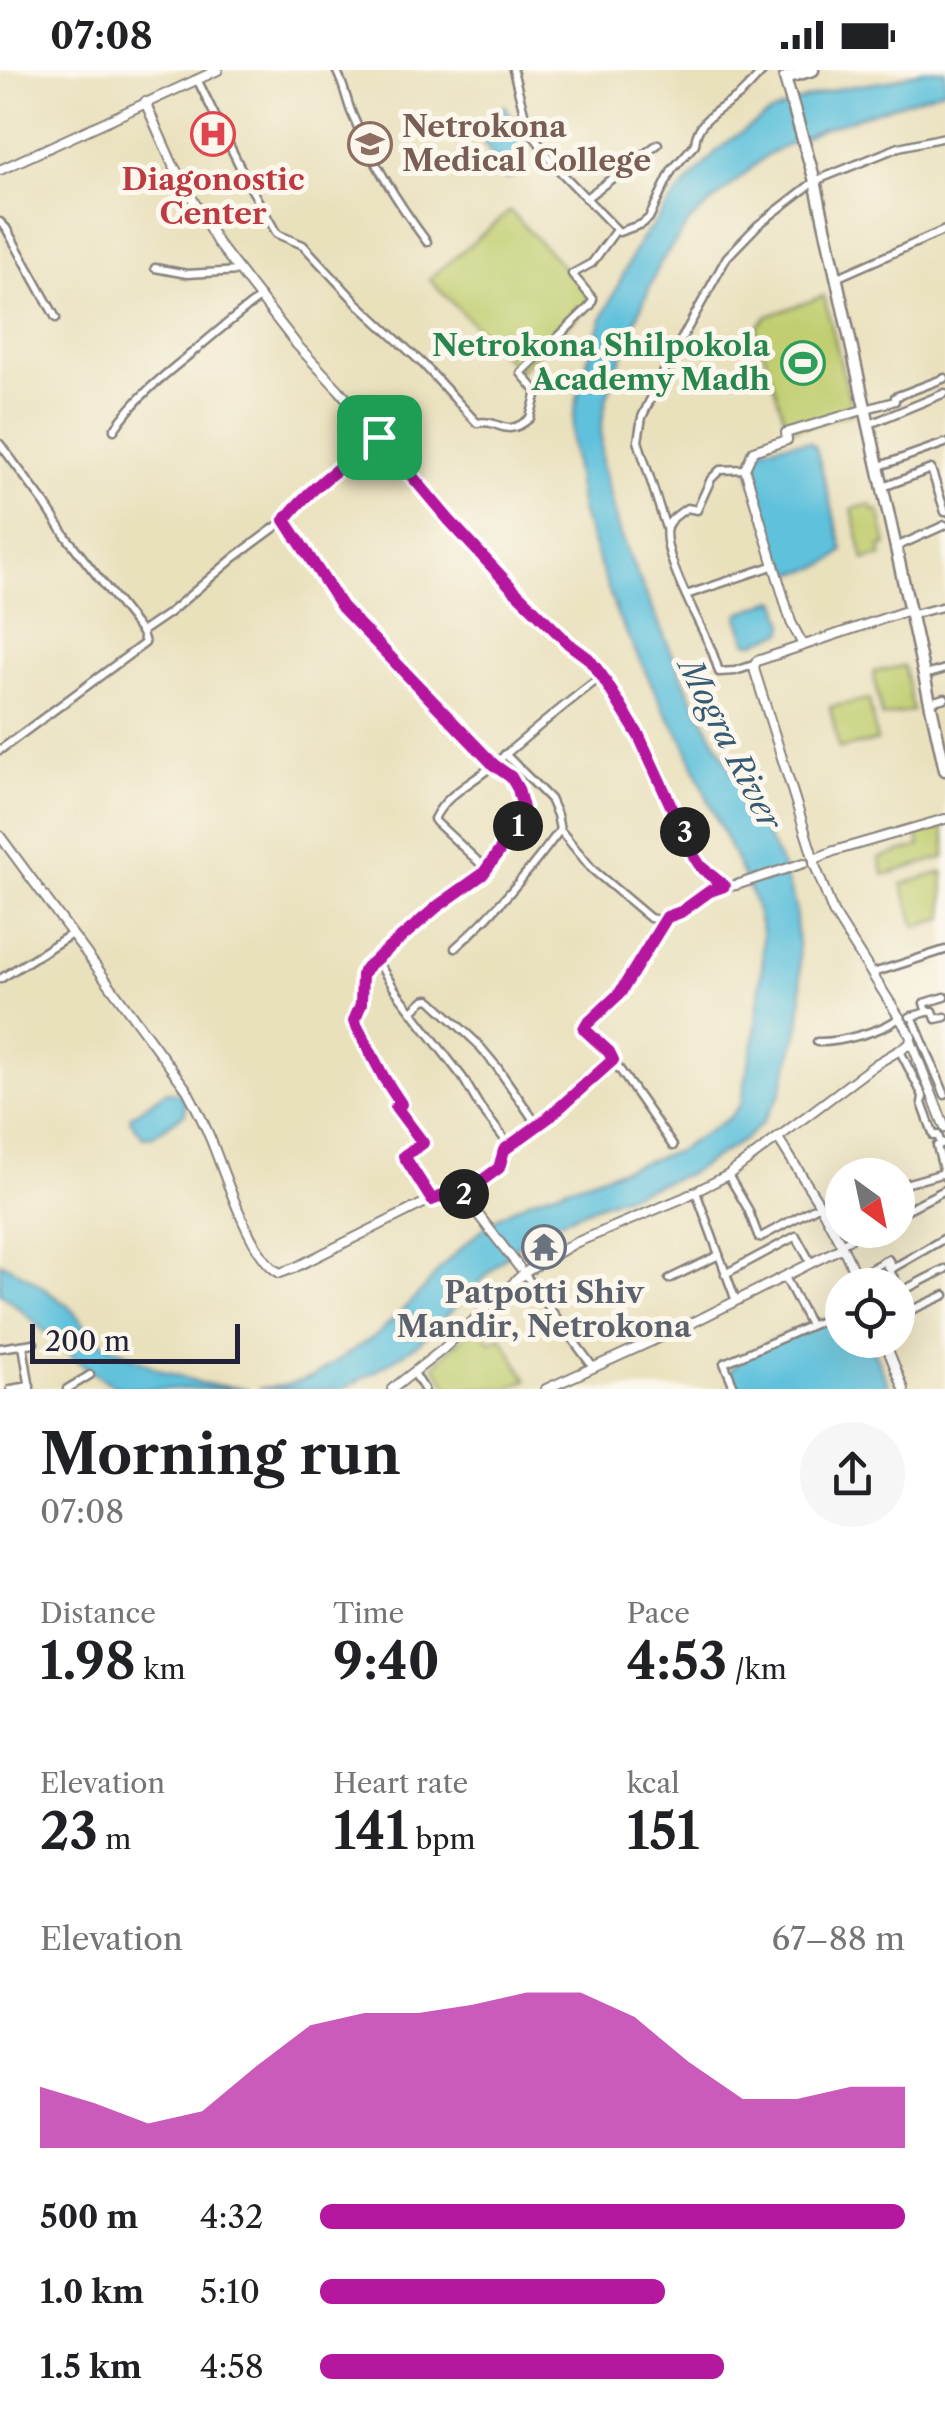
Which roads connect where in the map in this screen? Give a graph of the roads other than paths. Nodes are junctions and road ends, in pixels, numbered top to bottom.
1 (186, 70) edge
2 (218, 70) edge
3 (336, 70) edge
4 (513, 70) edge
5 (764, 70) edge
6 (813, 70) edge
7 (194, 80) junction
8 (145, 102) junction
9 (945, 137) edge
10 (658, 144) dead end
11 (0, 170) edge
12 (814, 177) junction
13 (586, 198) junction
14 (0, 222) edge
15 (616, 230) junction
16 (945, 230) edge
17 (426, 242) dead end
18 (155, 268) dead end
19 (241, 271) junction
20 (836, 278) junction
21 (261, 297) junction
22 (56, 318) dead end
23 (945, 378) edge
24 (945, 393) edge
25 (866, 410) junction
26 (870, 424) junction
27 (114, 430) dead end
28 (379, 437) junction
29 (945, 443) edge
30 (0, 444) edge
31 (877, 467) junction
32 (745, 468) junction
33 (882, 488) junction
34 (945, 512) edge
35 (285, 520) junction
36 (945, 526) edge
37 (666, 528) junction
38 (896, 547) junction
39 (775, 565) junction
40 (686, 596) junction
41 (945, 606) edge
42 (910, 612) junction
43 (142, 633) junction
44 (803, 645) junction
45 (754, 664) junction
46 (945, 670) edge
47 (925, 675) junction
48 (602, 676) junction
49 (945, 698) edge
50 (930, 702) junction
51 (0, 750) edge
52 (505, 754) junction
53 (494, 765) junction
54 (945, 770) edge
55 (945, 820) edge
56 (560, 830) junction
57 (0, 836) edge
58 (809, 862) junction
59 (485, 868) junction
60 (724, 886) junction
61 (667, 917) junction
62 (70, 934) junction
63 (455, 948) dead end
64 (945, 950) edge
65 (378, 958) junction
66 (873, 974) junction
67 (0, 979) edge
68 (945, 997) edge
69 (412, 1011) junction
70 (927, 1012) junction
71 (912, 1016) junction
72 (945, 1016) edge
73 (900, 1018) junction
74 (911, 1041) junction
75 (817, 1042) dead end
76 (900, 1050) junction
77 (613, 1060) junction
78 (945, 1094) edge
79 (538, 1126) junction
80 (945, 1128) edge
81 (778, 1138) junction
82 (943, 1143) edge
83 (509, 1145) junction
84 (673, 1146) dead end
85 (728, 1175) junction
86 (944, 1175) edge
87 (915, 1182) edge
88 (945, 1190) edge
89 (696, 1192) junction
90 (462, 1195) junction
91 (432, 1200) junction
92 (820, 1205) junction
93 (915, 1205) edge
94 (825, 1215) edge
95 (945, 1238) edge
96 (840, 1248) edge
97 (718, 1255) junction
98 (884, 1262) junction
99 (811, 1264) junction
100 (876, 1268) edge
101 (888, 1268) edge
102 (945, 1269) edge
103 (522, 1270) junction
104 (725, 1274) junction
105 (784, 1277) junction
106 (670, 1279) dead end
107 (915, 1284) edge
108 (945, 1295) edge
109 (736, 1301) junction
110 (915, 1309) edge
111 (825, 1319) edge
112 (810, 1325) junction
113 (34, 1343) dead end
114 (24, 1345) junction
115 (0, 1348) edge
116 (891, 1358) edge
117 (594, 1367) junction
118 (414, 1373) junction
119 (90, 1375) dead end
120 (30, 1387) edge
121 (11, 1389) edge
122 (68, 1389) edge
123 (392, 1389) edge
124 (424, 1389) edge
125 (546, 1389) edge
126 (735, 1389) edge
127 (904, 1389) edge

1 - 7 street
2 - 7 street
3 - 17 street
4 - 13 street
5 - 15 street
6 - 12 main road
7 - 8 street
7 - 15 street
8 - 11 street
8 - 19 street
9 - 12 street
10 - 13 street
12 - 20 main road
12 - 37 street
13 - 15 street
14 - 22 street
16 - 20 street
18 - 19 street
19 - 21 street
20 - 25 main road
21 - 27 street
21 - 28 street
23 - 25 street
24 - 26 street
25 - 26 main road
25 - 32 street
26 - 31 main road
28 - 35 street
28 - 48 street
29 - 31 street
30 - 43 street
31 - 33 main road
32 - 37 street
32 - 39 street
33 - 34 street
33 - 38 main road
35 - 43 street
35 - 53 street
36 - 38 street
37 - 40 street
38 - 42 main road
39 - 40 street
39 - 44 street
40 - 45 street
41 - 42 street
42 - 44 street
42 - 47 main road
43 - 51 street
44 - 45 street
45 - 58 street
46 - 47 street
47 - 50 main road
48 - 52 street
48 - 60 street
49 - 50 street
50 - 54 main road
52 - 53 street
52 - 56 street
53 - 59 street
53 - 59 street
55 - 58 street
56 - 61 street
56 - 63 street
57 - 62 street
58 - 60 street
58 - 66 street
59 - 65 street
60 - 61 street
61 - 77 street
62 - 67 street
62 - 91 street
64 - 66 street
65 - 69 street
65 - 91 street
66 - 73 street
68 - 70 street
69 - 79 street
69 - 83 street
70 - 71 street
70 - 72 street
71 - 73 street
71 - 78 street
73 - 74 street
73 - 75 street
74 - 76 street
74 - 80 street
76 - 81 street
76 - 82 street
77 - 79 street
77 - 84 street
79 - 83 street
81 - 85 street
81 - 92 street
82 - 86 street
83 - 90 street
85 - 89 street
85 - 92 street
86 - 87 street
88 - 93 street
89 - 97 street
89 - 103 street
90 - 91 street
90 - 103 street
92 - 94 street
95 - 98 street
96 - 99 street
97 - 104 street
97 - 106 street
98 - 100 street
98 - 101 street
99 - 104 street
99 - 105 street
102 - 107 street
103 - 117 street
103 - 118 street
104 - 109 street
105 - 109 street
105 - 112 street
108 - 110 street
109 - 117 street
111 - 112 street
112 - 126 street
113 - 114 street
114 - 115 street
114 - 120 street
116 - 127 street
117 - 125 street
118 - 123 street
118 - 124 street
119 - 122 street
120 - 121 street

